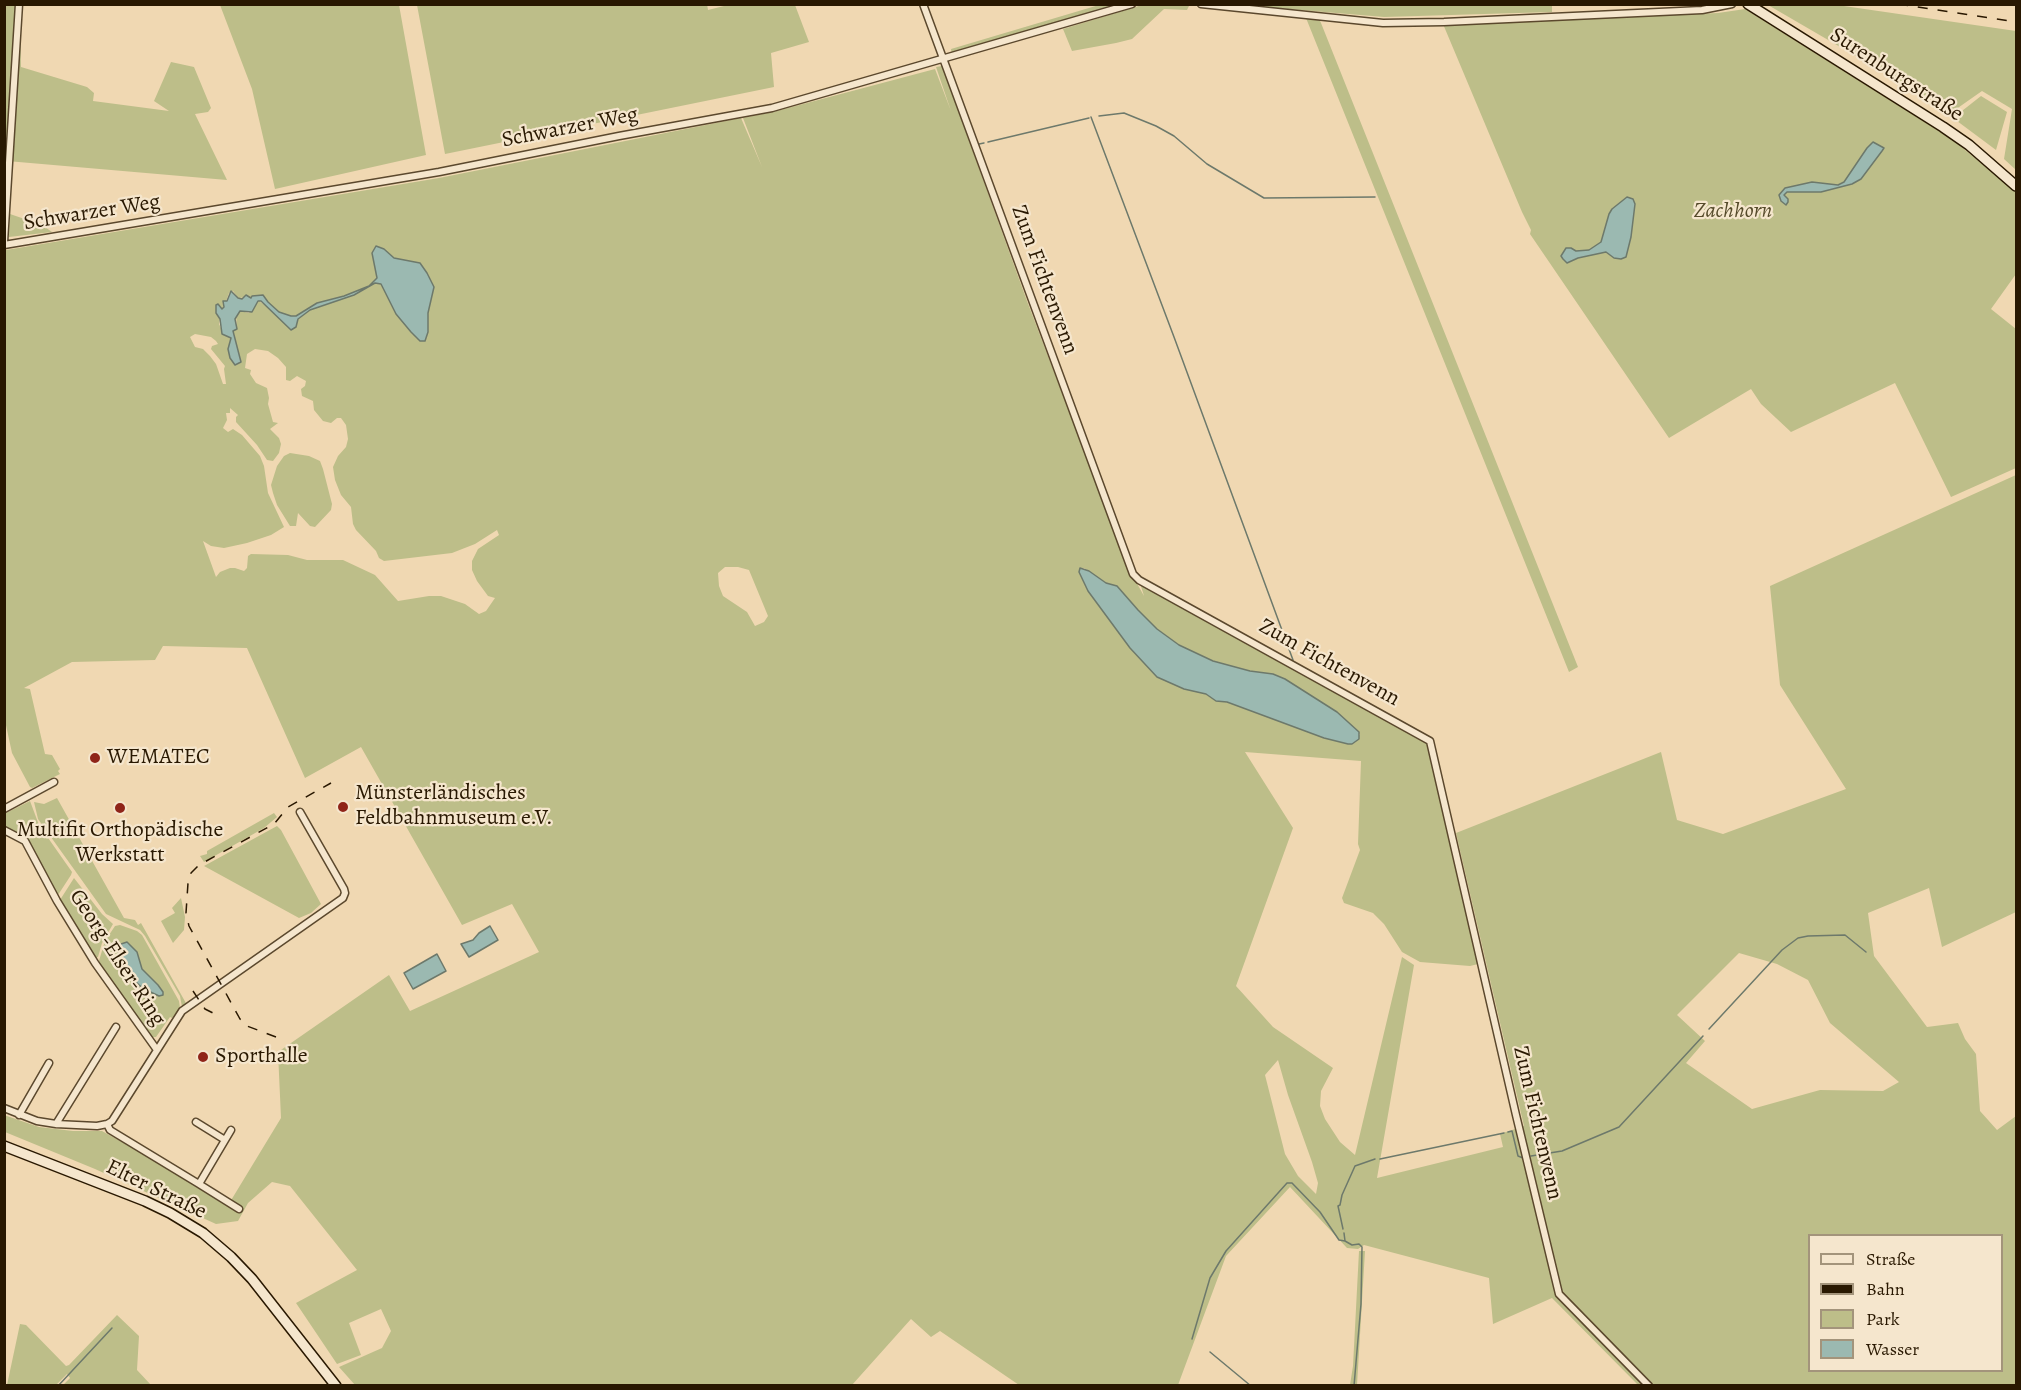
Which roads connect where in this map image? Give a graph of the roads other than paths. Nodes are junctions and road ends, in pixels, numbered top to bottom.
1 (19, 4) edge
2 (923, 4) edge
3 (1132, 4) edge
4 (1201, 4) edge
5 (1732, 4) edge
6 (1748, 4) edge
7 (944, 60) junction
8 (2016, 186) edge
9 (4, 244) edge
10 (54, 782) dead end
11 (4, 810) edge
12 (300, 812) dead end
13 (4, 830) edge
14 (116, 1027) dead end
15 (157, 1050) junction
16 (49, 1063) dead end
17 (4, 1108) edge
18 (19, 1115) junction
19 (195, 1122) dead end
20 (56, 1124) junction
21 (107, 1124) junction
22 (231, 1130) dead end
23 (225, 1140) junction
24 (4, 1146) edge
25 (199, 1184) junction
26 (239, 1209) dead end
27 (336, 1386) edge
28 (1649, 1386) edge

1 - 9 street
2 - 7 street, Zum Fichtenvenn
3 - 7 street, Schwarzer Weg
4 - 5 street
6 - 8 main road, Surenburgstraße
7 - 9 street, Schwarzer Weg
7 - 28 street, Zum Fichtenvenn
10 - 11 street
12 - 15 street, Georg-Elser-Ring
13 - 15 street, Georg-Elser-Ring
14 - 20 street, Georg-Elser-Ring
15 - 21 street, Georg-Elser-Ring
16 - 18 street
17 - 18 street
18 - 20 street
19 - 23 street
20 - 21 street
21 - 25 street
22 - 23 street
23 - 25 street
24 - 27 main road, Elter Straße
25 - 26 street

